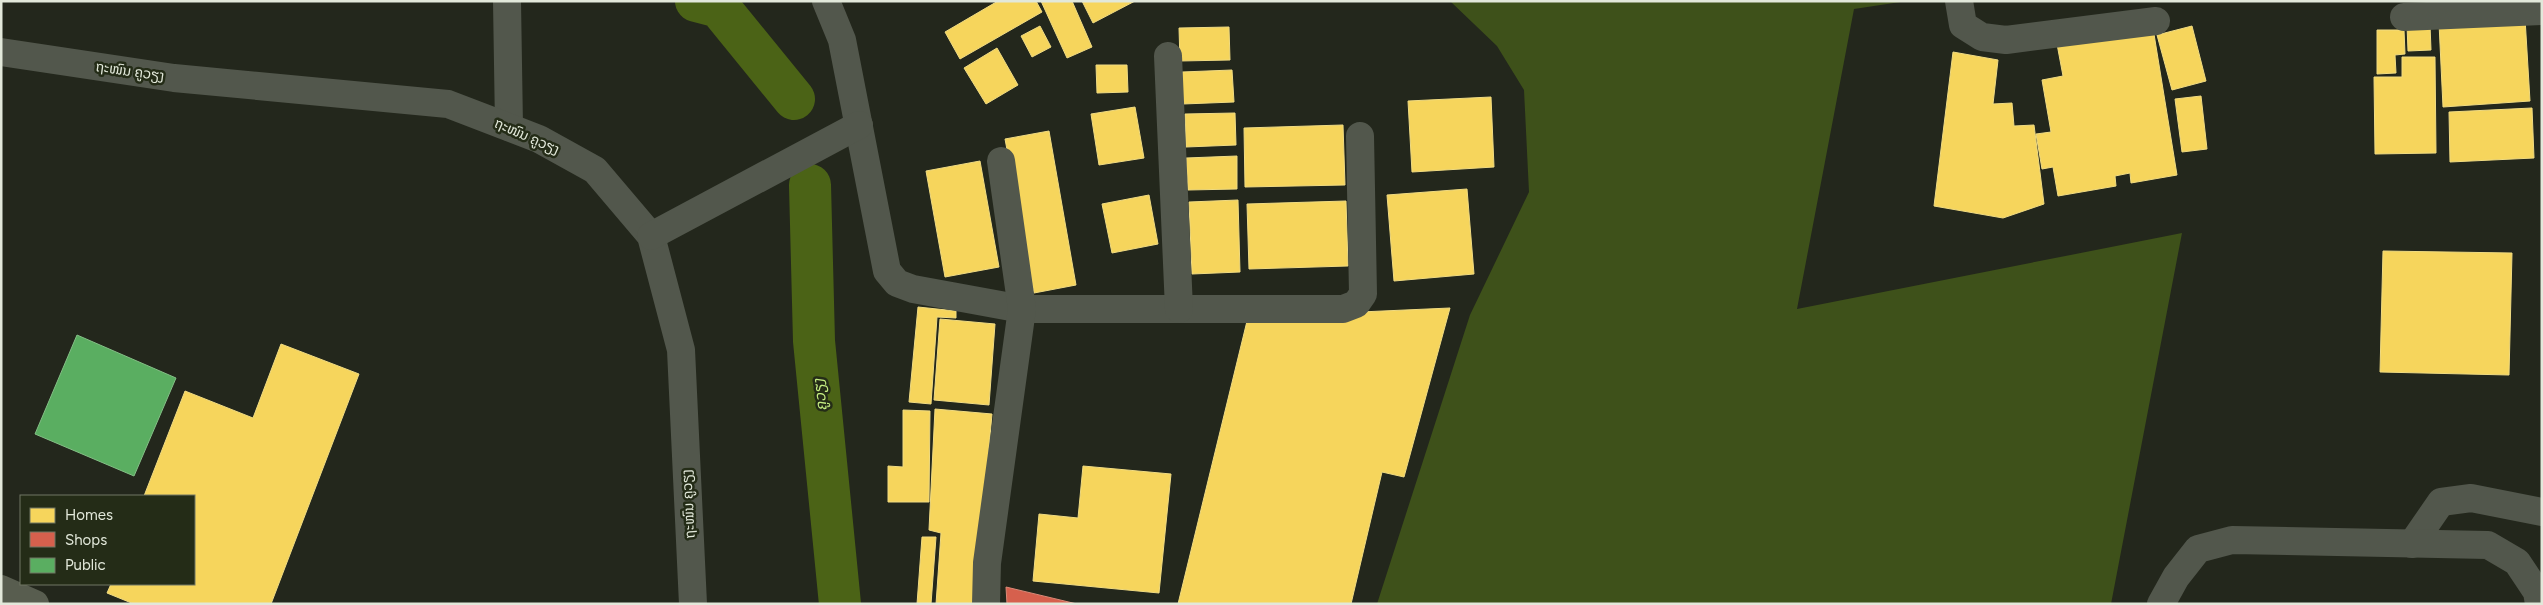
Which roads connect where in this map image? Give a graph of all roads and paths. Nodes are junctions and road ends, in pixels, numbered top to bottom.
1 (507, 1) edge
2 (826, 1) edge
3 (1959, 1) edge
4 (2542, 11) edge
5 (2404, 18) dead end
6 (2156, 22) dead end
7 (1, 52) edge
8 (1168, 56) dead end
9 (858, 125) junction
10 (509, 127) junction
11 (1360, 136) dead end
12 (1000, 161) dead end
13 (651, 236) junction
14 (1022, 309) junction
15 (1179, 309) junction
16 (2542, 512) edge
17 (2412, 544) junction
18 (1, 589) edge
19 (35, 604) edge
20 (693, 604) edge
21 (986, 604) edge
22 (2161, 604) edge
23 (2539, 604) edge

1 - 10 street
2 - 9 street
3 - 6 street
4 - 5 street
7 - 10 street, ຖະໜົນ ຄູວຽງ
8 - 15 street
9 - 13 street
9 - 14 street
10 - 13 street, ຖະໜົນ ຄູວຽງ
11 - 15 street
12 - 14 street
13 - 20 street, ຖະໜົນ ຄູວຽງ
14 - 15 street
14 - 21 street
16 - 17 street
17 - 22 street
17 - 23 street
18 - 19 main road

